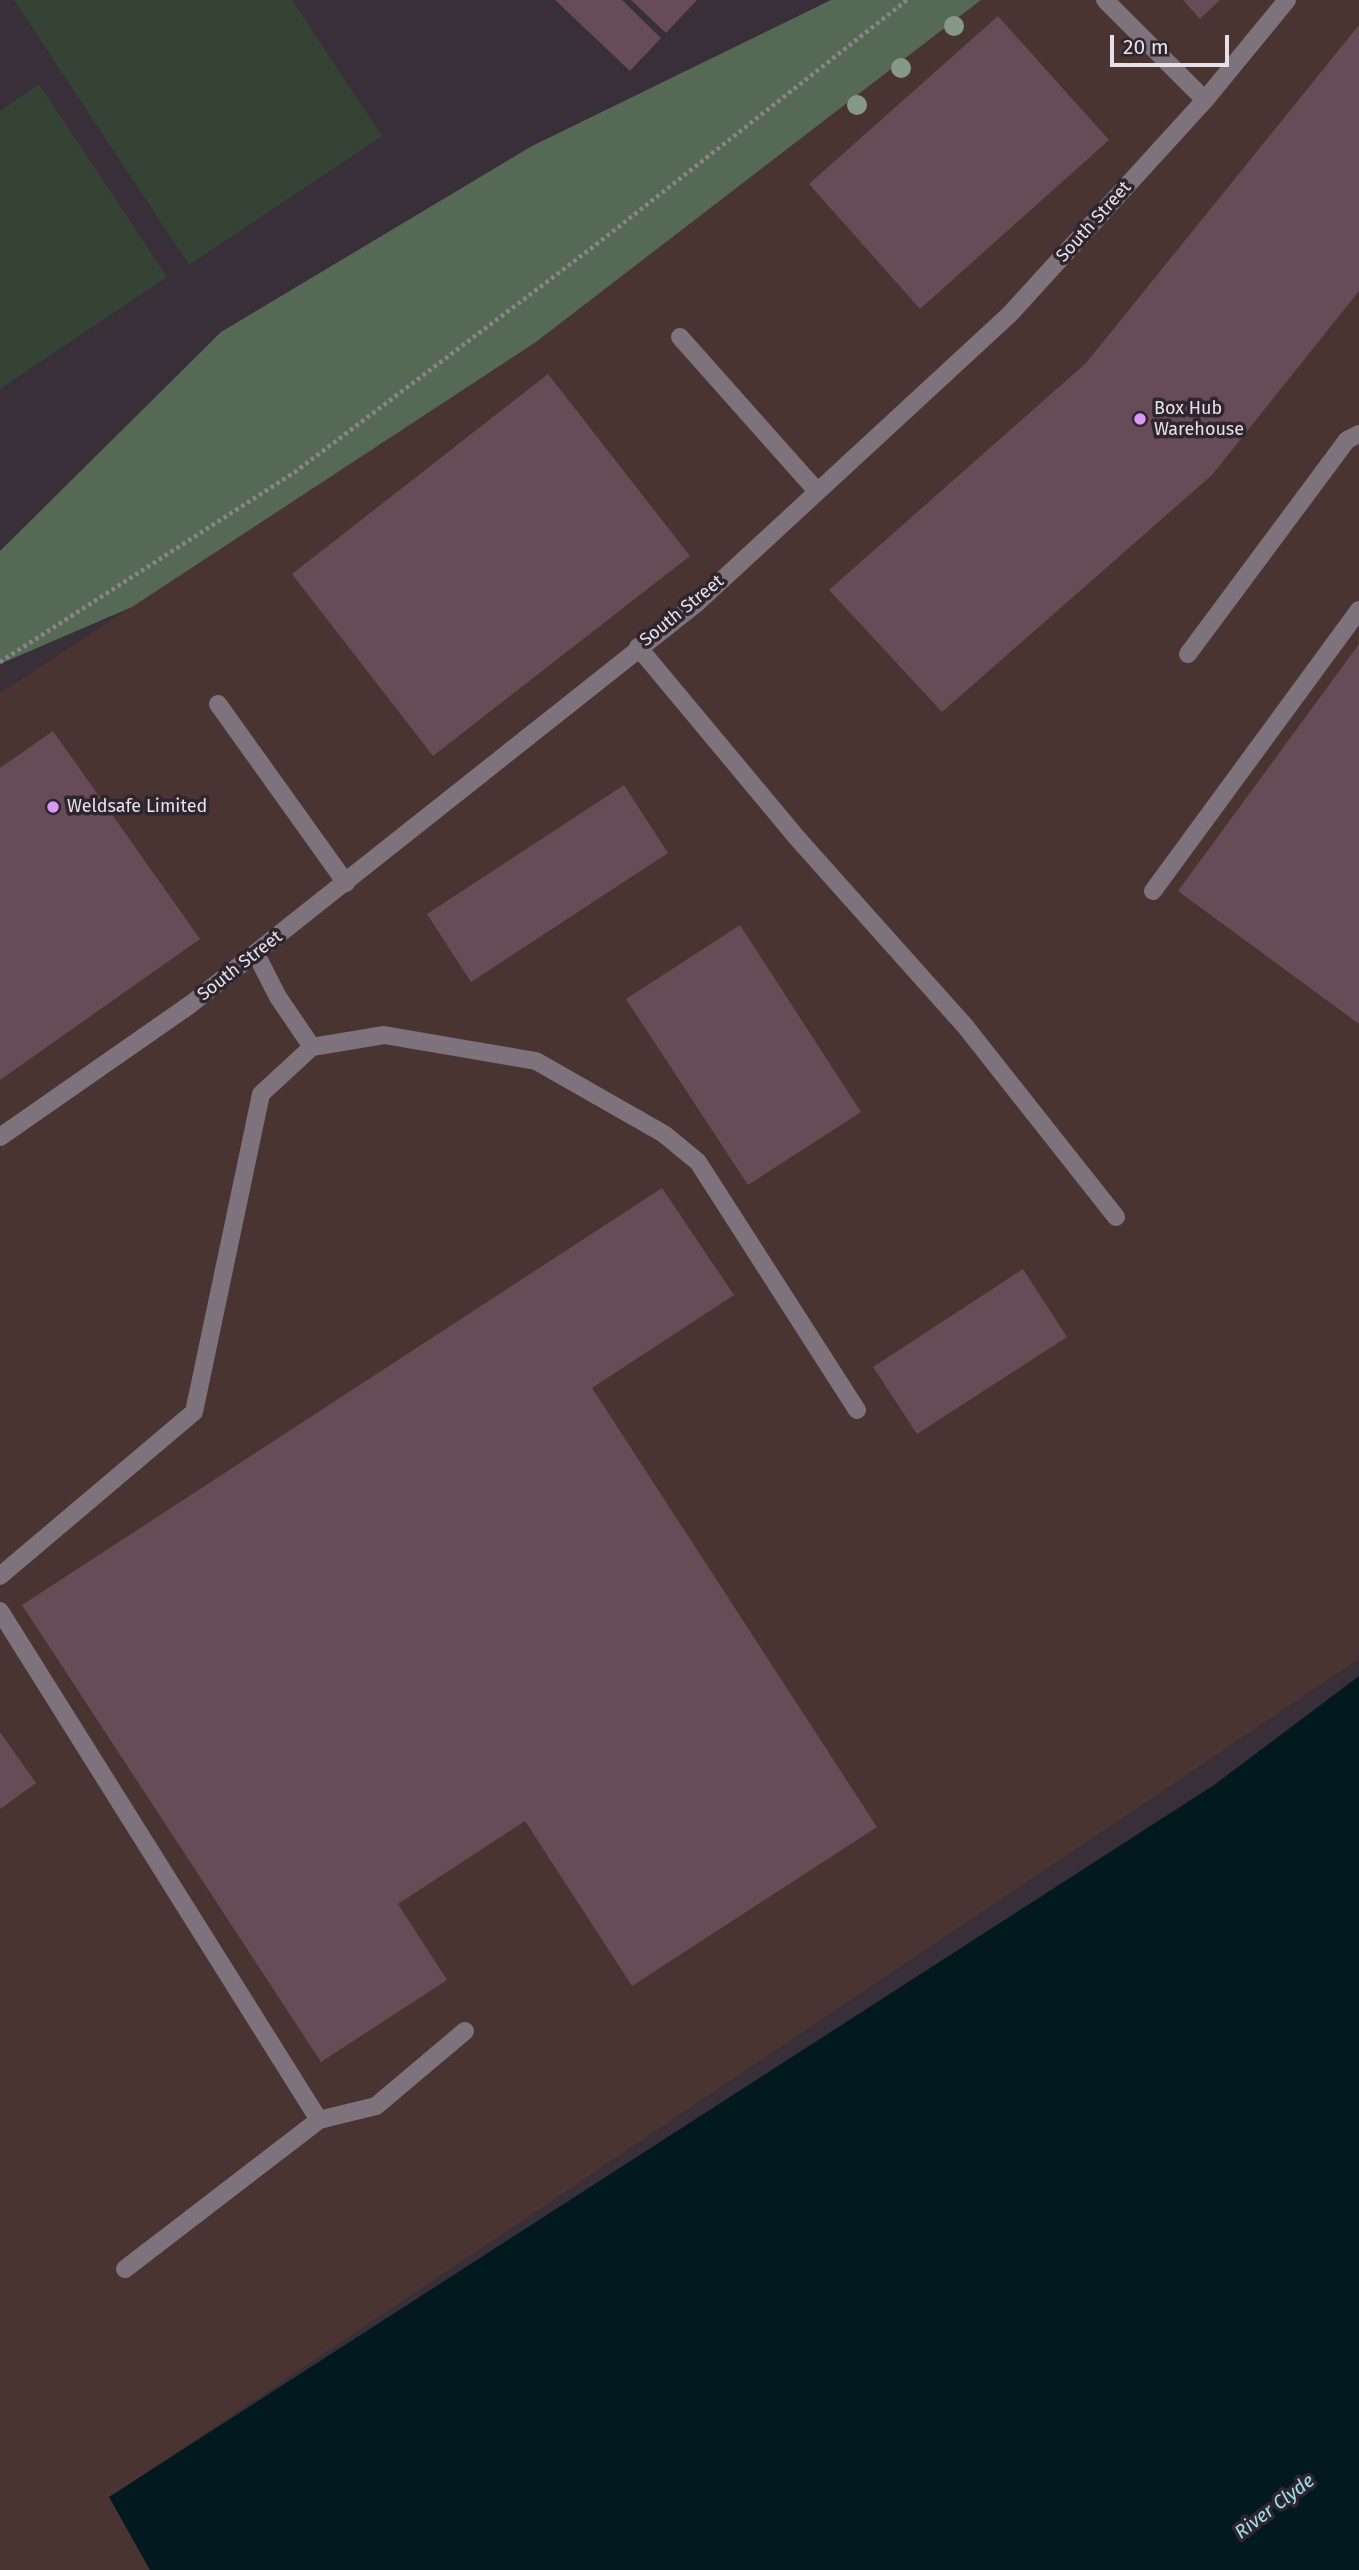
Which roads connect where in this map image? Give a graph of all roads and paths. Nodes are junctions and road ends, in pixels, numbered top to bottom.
1 (907, 0) edge
2 (1104, 0) edge
3 (1287, 0) edge
4 (1205, 100) junction
5 (680, 337) dead end
6 (1359, 434) edge
7 (816, 490) junction
8 (1359, 610) edge
9 (638, 647) junction
10 (1188, 654) dead end
11 (0, 662) edge
12 (218, 704) dead end
13 (346, 883) junction
14 (1153, 891) dead end
15 (256, 954) junction
16 (312, 1047) junction
17 (0, 1137) edge
18 (1116, 1217) dead end
19 (857, 1410) dead end
20 (0, 1576) edge
21 (0, 1611) edge
22 (465, 2031) dead end
23 (319, 2120) junction
24 (125, 2269) dead end

1 - 11 path
2 - 4 street
3 - 4 street, South Street
4 - 7 street, South Street
5 - 7 street
6 - 10 street
7 - 9 street, South Street
8 - 14 street
9 - 13 street, South Street
9 - 18 street
12 - 13 street
13 - 15 street, South Street
15 - 16 street
15 - 17 street, South Street
16 - 19 street
16 - 20 street
21 - 23 street
22 - 23 street
23 - 24 street

